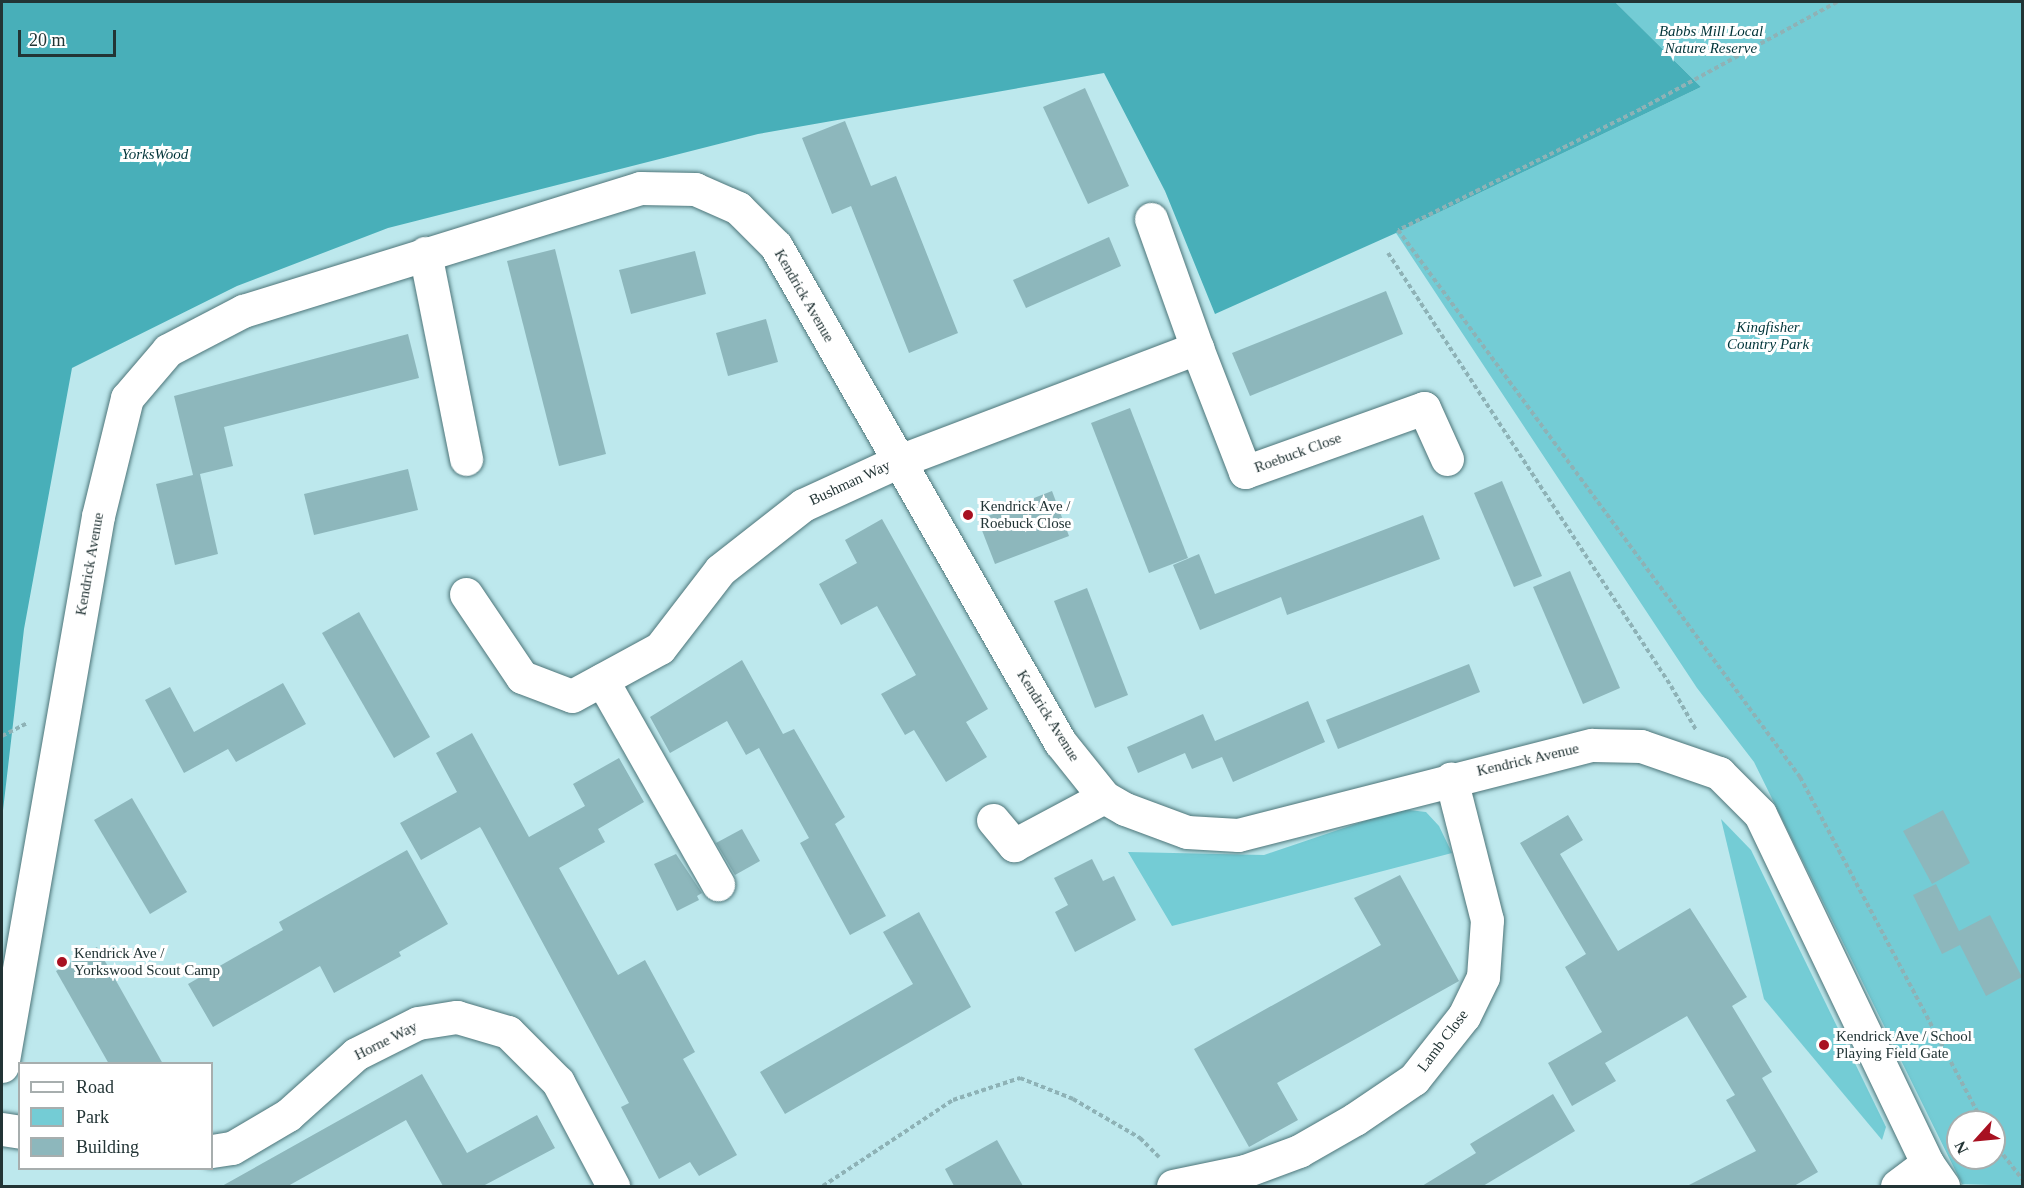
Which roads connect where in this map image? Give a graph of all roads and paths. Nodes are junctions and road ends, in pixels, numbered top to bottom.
1 (1837, 2) edge
2 (1151, 219) dead end
3 (1388, 253) dead end
4 (425, 254) junction
5 (1197, 348) junction
6 (466, 459) dead end
7 (1447, 459) dead end
8 (899, 461) junction
9 (466, 594) dead end
10 (602, 680) junction
11 (1719, 773) junction
12 (1451, 779) junction
13 (1104, 797) junction
14 (993, 820) dead end
15 (718, 884) dead end
16 (2, 1066) edge
17 (1977, 1110) edge
18 (2, 1129) edge
19 (18, 1132) edge
20 (213, 1151) edge
21 (2006, 1158) edge
22 (1935, 1175) edge
23 (2022, 1179) edge
24 (1179, 1185) edge
25 (613, 1186) edge
26 (823, 1186) edge
27 (1897, 1186) edge

1 - 17 path
2 - 5 street
3 - 11 path
4 - 6 street
4 - 8 street, Kendrick Avenue
4 - 16 street, Kendrick Avenue
5 - 7 street, Roebuck Close
5 - 8 street, Bushman Way
8 - 10 street, Bushman Way
8 - 13 street, Kendrick Avenue
9 - 10 street, Bushman Way
10 - 15 street
11 - 12 street, Kendrick Avenue
11 - 22 street, Kendrick Avenue
12 - 13 street, Kendrick Avenue
12 - 24 street, Lamb Close
13 - 14 street
18 - 19 street
20 - 25 street, Horne Way
21 - 23 path
22 - 27 street
24 - 26 path

